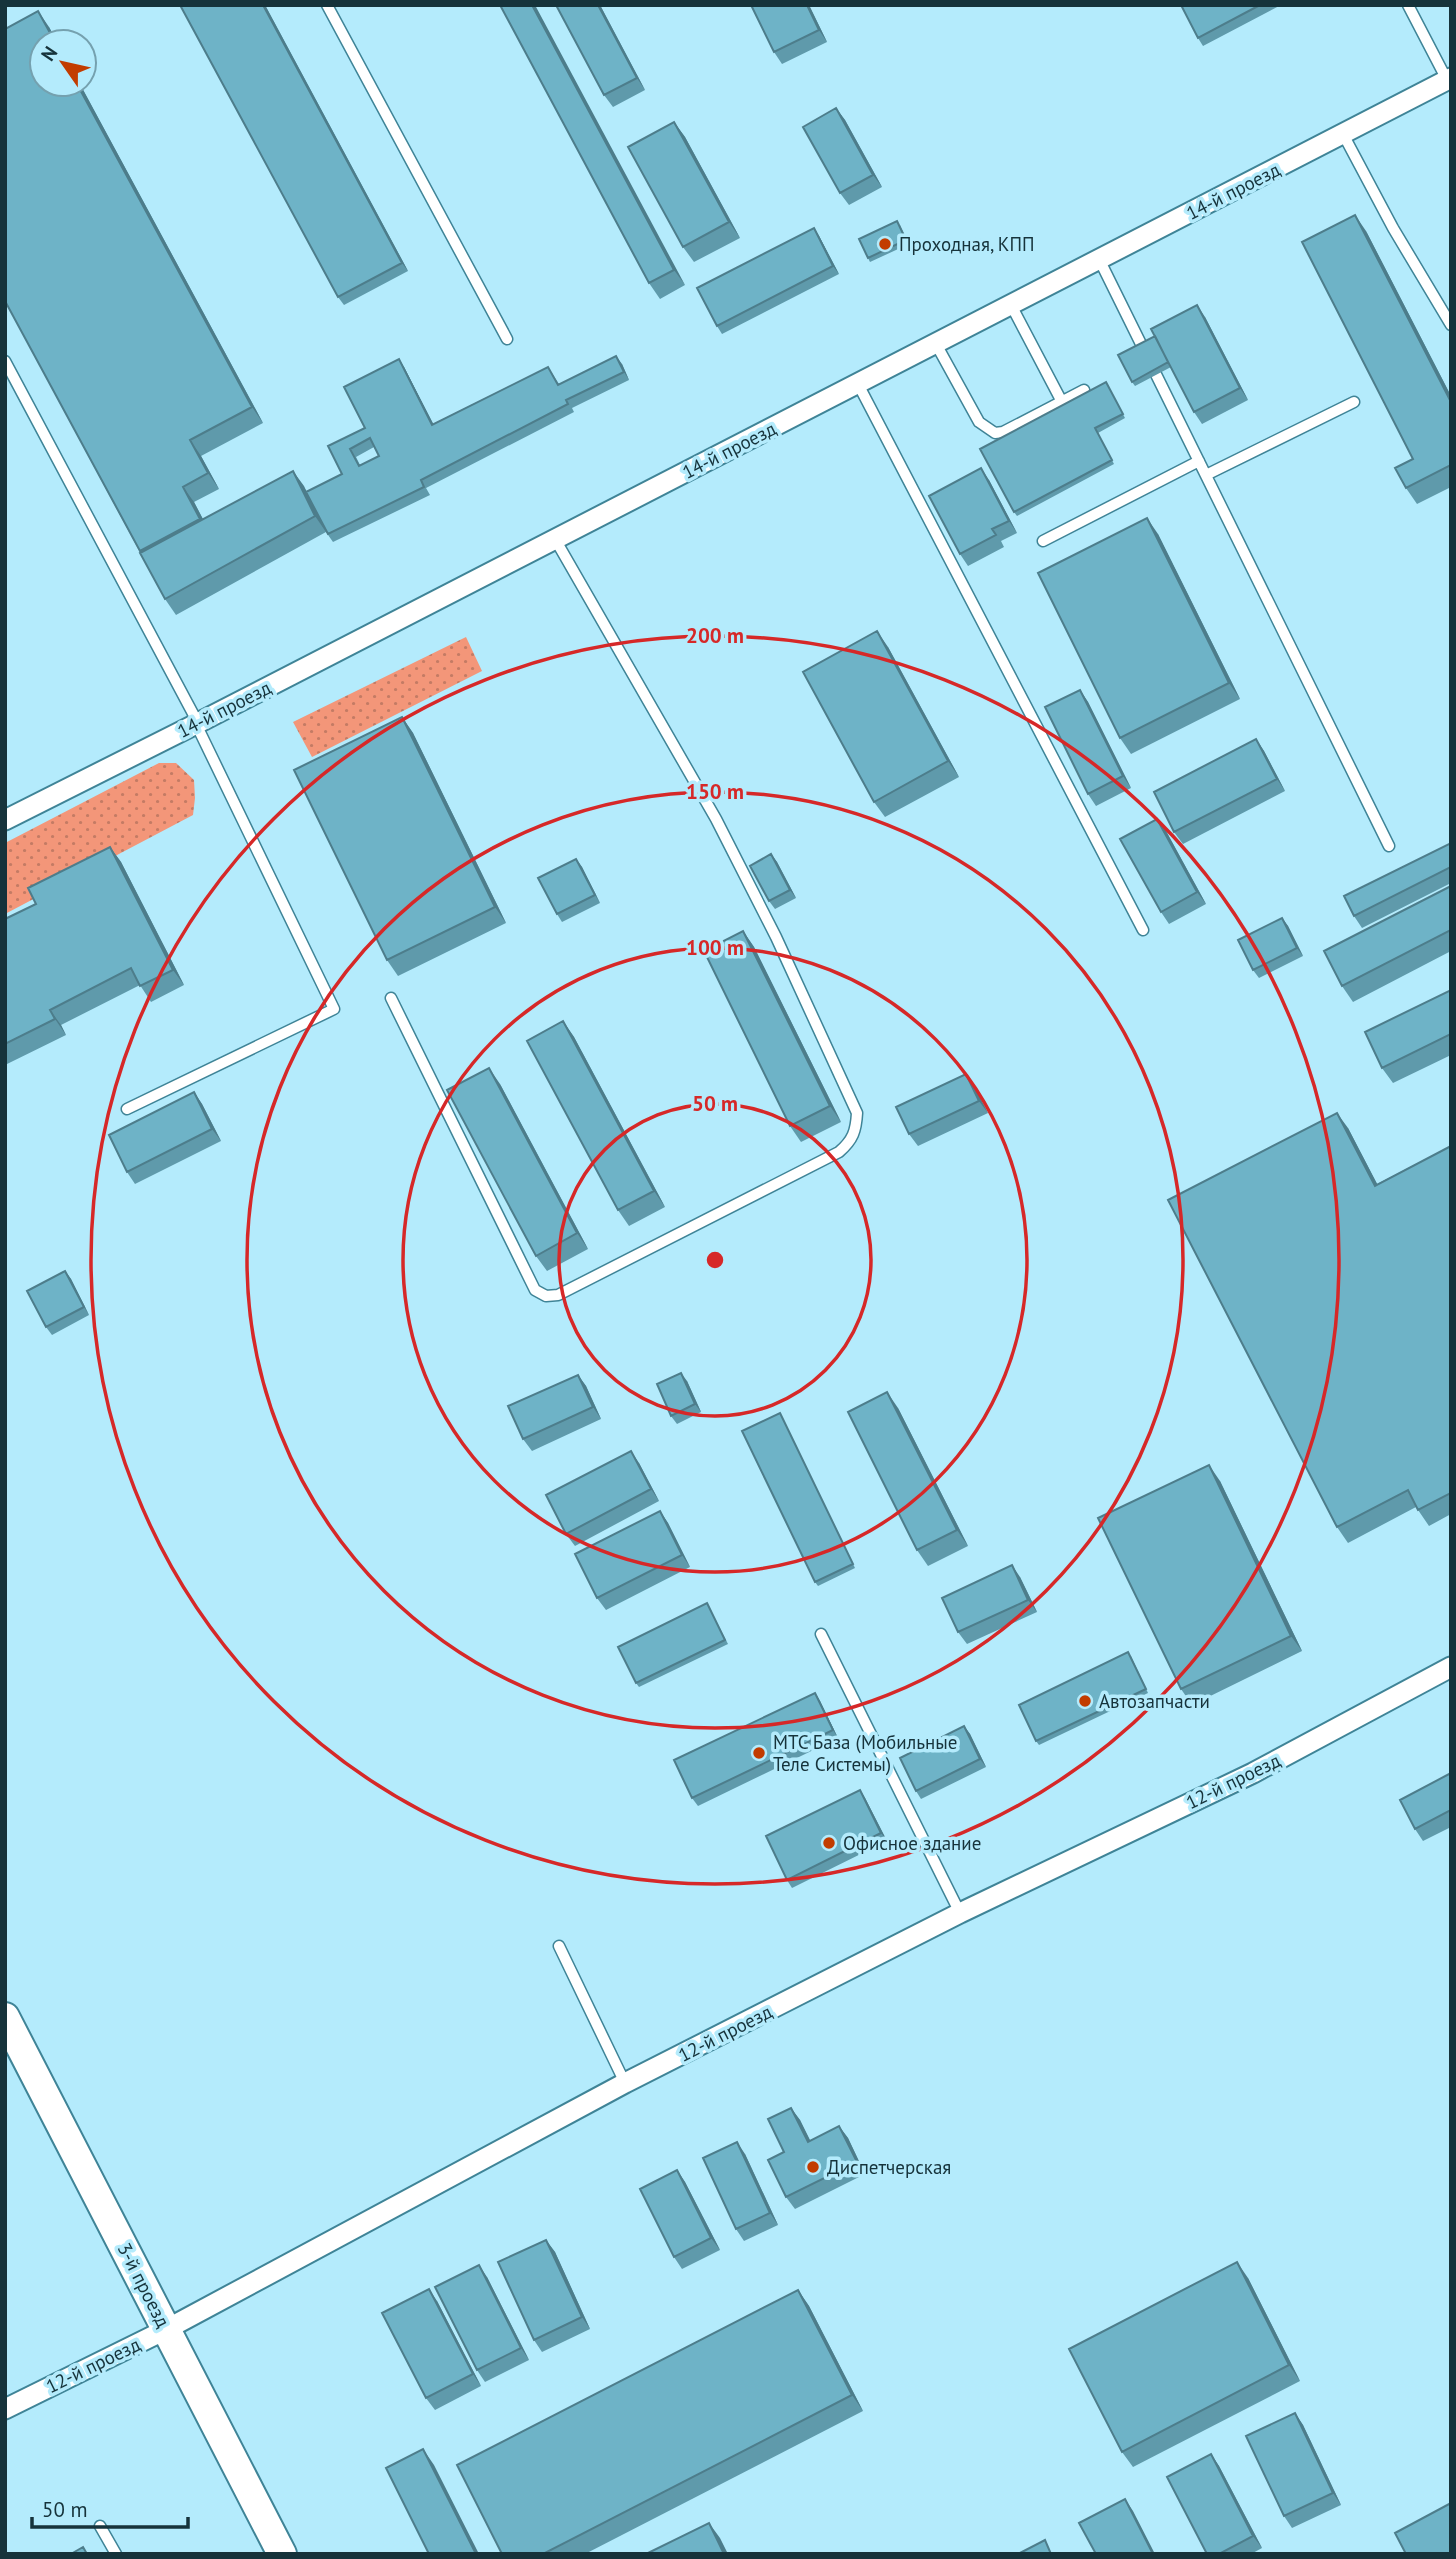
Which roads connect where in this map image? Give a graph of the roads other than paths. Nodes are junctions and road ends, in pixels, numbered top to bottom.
1 (327, 5) edge
2 (1408, 5) edge
3 (1449, 79) edge
4 (1343, 134) junction
5 (1099, 260) junction
6 (1011, 305) junction
7 (1450, 323) edge
8 (508, 339) dead end
9 (936, 344) junction
10 (5, 361) edge
11 (858, 384) junction
12 (1083, 390) dead end
13 (1062, 402) junction
14 (1354, 402) dead end
15 (1199, 461) junction
16 (1206, 475) junction
17 (555, 539) junction
18 (1043, 541) dead end
19 (197, 724) junction
20 (5, 820) edge
21 (1389, 846) dead end
22 (1143, 930) dead end
23 (391, 998) dead end
24 (127, 1109) dead end
25 (821, 1634) dead end
26 (1451, 1667) edge
27 (960, 1913) junction
28 (559, 1946) dead end
29 (5, 2017) edge
30 (625, 2083) junction
31 (167, 2329) junction
32 (5, 2409) edge
33 (100, 2526) dead end
34 (116, 2554) edge
35 (282, 2554) edge

1 - 8 lane
2 - 3 lane
3 - 4 street, 14-й проезд
4 - 5 street, 14-й проезд
4 - 7 lane
5 - 6 street, 14-й проезд
5 - 15 lane
6 - 9 street, 14-й проезд
6 - 13 lane
9 - 11 street, 14-й проезд
9 - 13 lane
10 - 19 lane
11 - 17 street, 14-й проезд
11 - 22 lane
12 - 13 lane
14 - 16 lane
15 - 16 lane
15 - 18 lane
16 - 21 lane
17 - 19 street, 14-й проезд
17 - 23 lane
19 - 20 street, 14-й проезд
19 - 24 lane
25 - 27 lane
26 - 27 street, 12-й проезд
27 - 30 street, 12-й проезд
28 - 30 lane
29 - 31 street, 3-й проезд
30 - 31 street, 12-й проезд
31 - 32 street, 12-й проезд
31 - 35 street, 3-й проезд
33 - 34 lane

